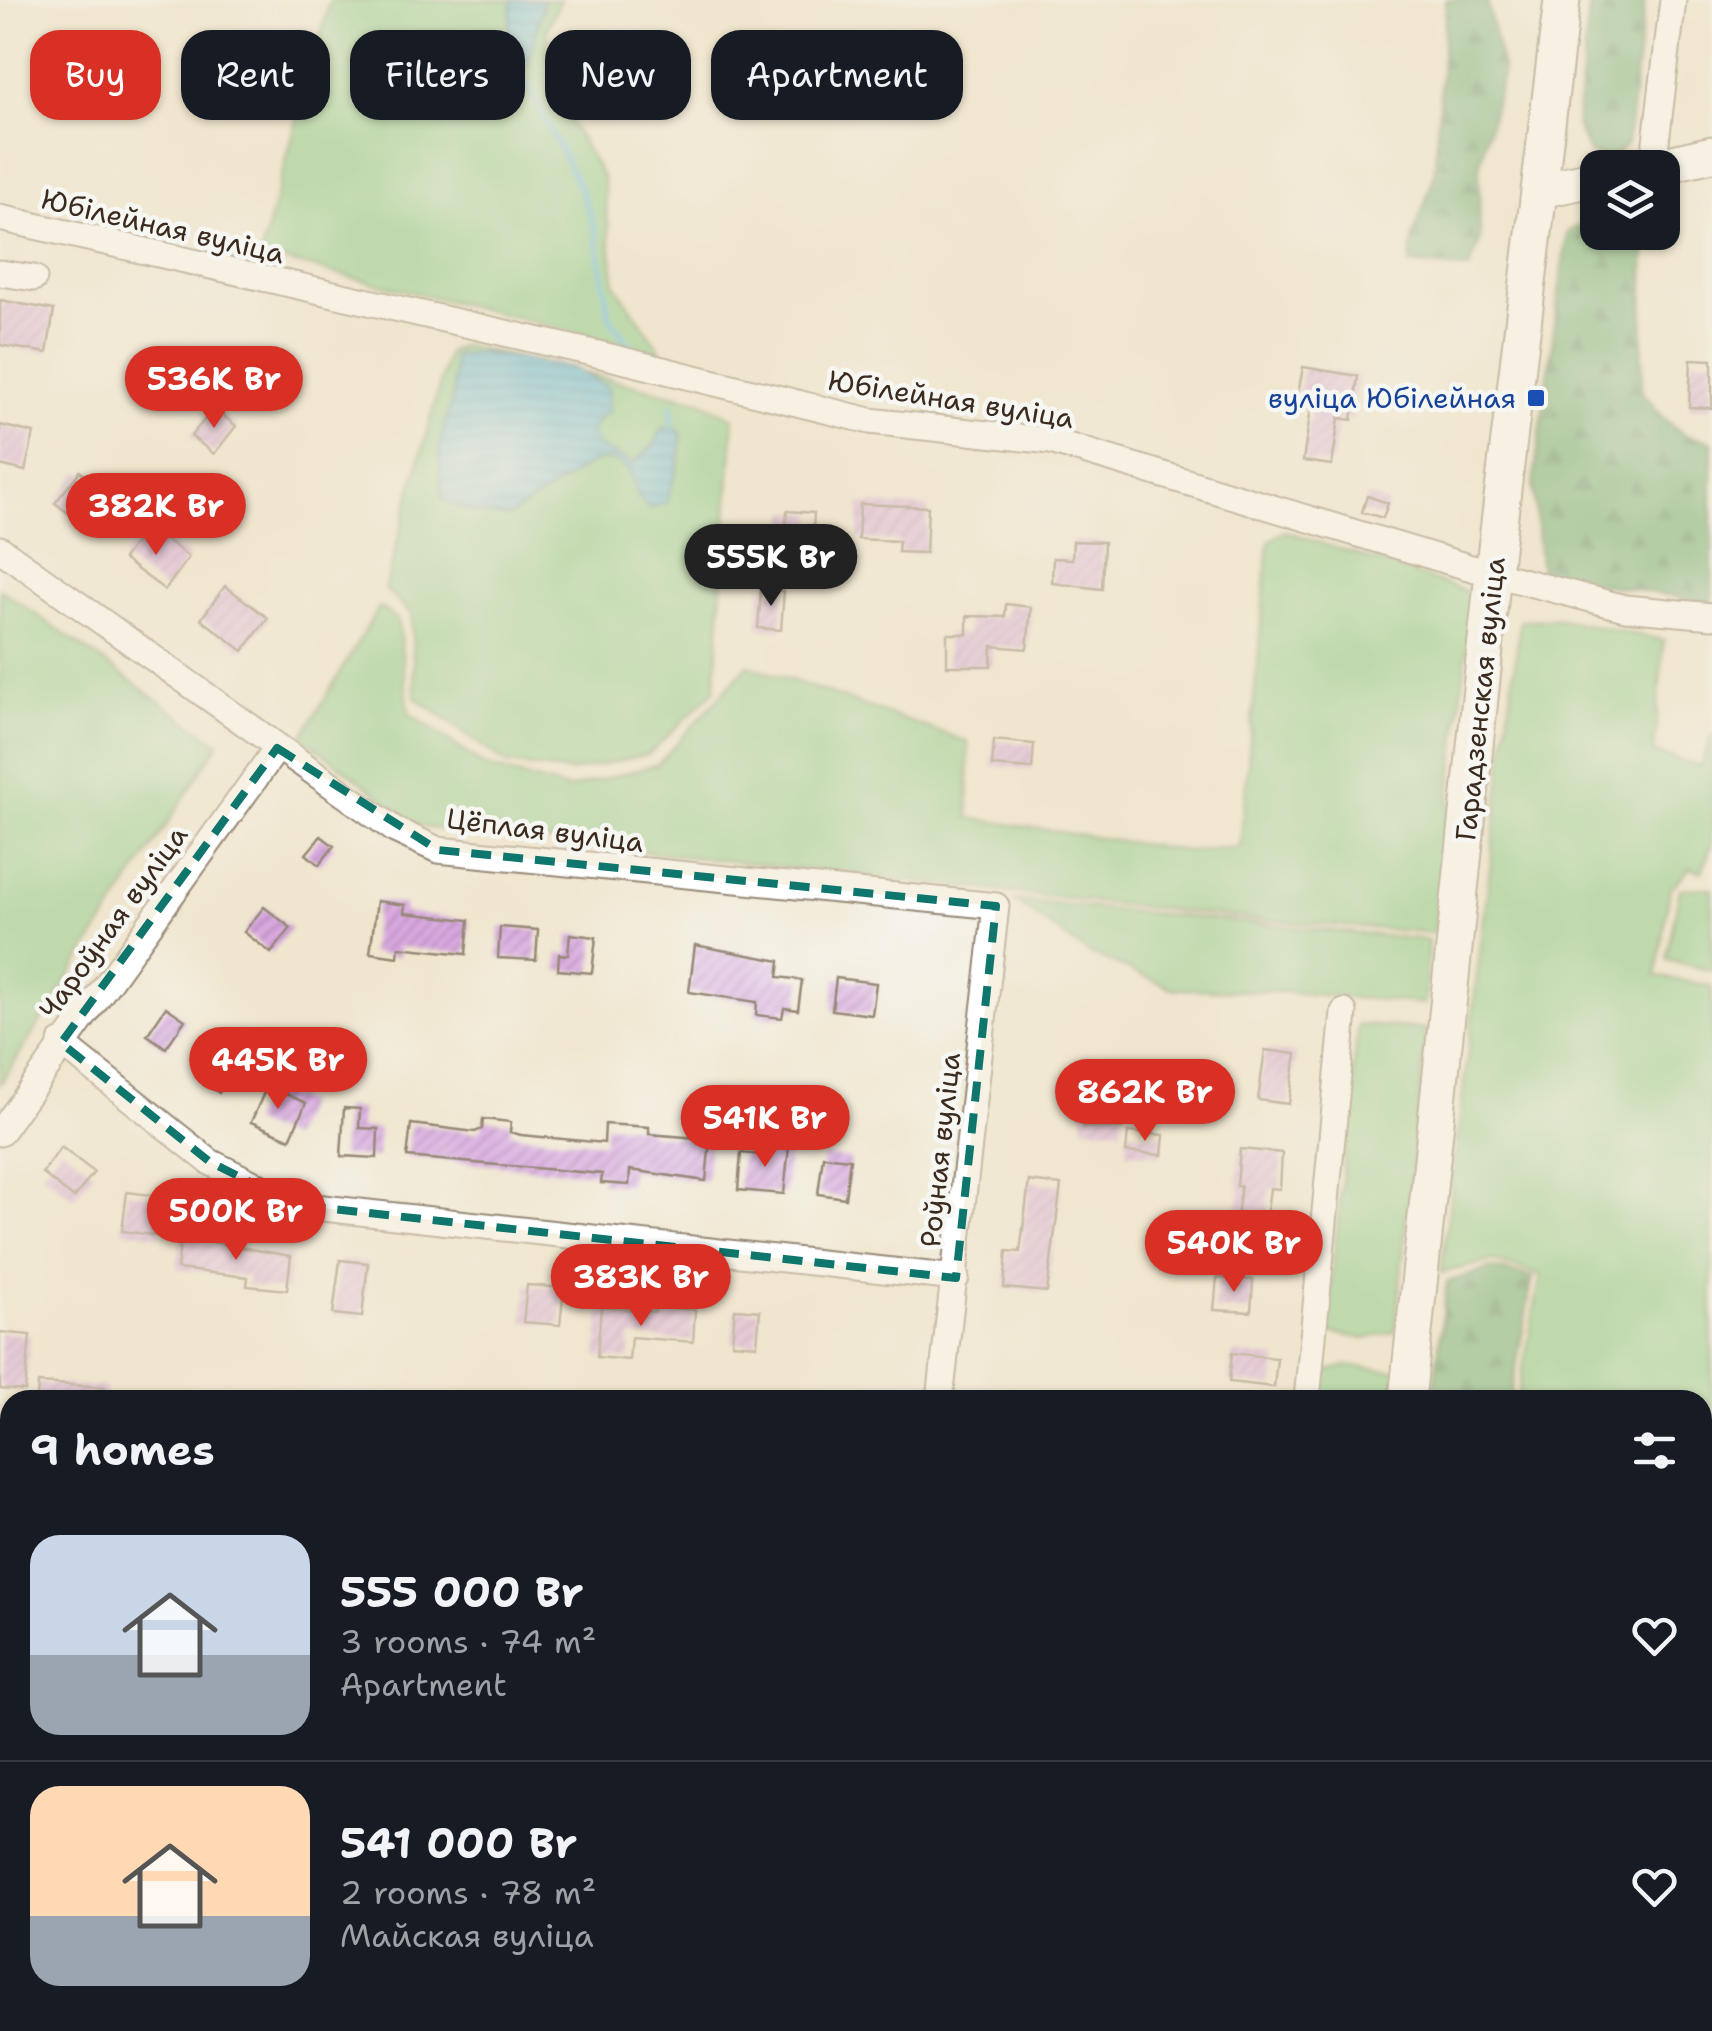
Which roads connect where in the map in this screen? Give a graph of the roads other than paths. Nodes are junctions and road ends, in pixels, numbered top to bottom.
1 (1562, 0) edge
2 (1673, 0) edge
3 (1654, 150) edge
4 (1712, 154) edge
5 (1680, 161) edge
6 (1580, 182) edge
7 (1539, 190) junction
8 (0, 218) edge
9 (0, 273) edge
10 (34, 278) dead end
11 (0, 549) edge
12 (1493, 573) junction
13 (1712, 616) edge
14 (277, 748) junction
15 (996, 906) joint
16 (1344, 1012) dead end
17 (61, 1043) junction
18 (0, 1132) edge
19 (956, 1278) junction
20 (941, 1390) edge
21 (1308, 1390) edge
22 (1408, 1390) edge

1 - 7 main road, Гарадзенская вуліца
2 - 3 street
4 - 5 main road
6 - 7 main road
7 - 12 main road, Гарадзенская вуліца
8 - 12 street, Юбілейная вуліца
9 - 10 street
11 - 14 street, Цёплая вуліца
12 - 13 street, Юбілейная вуліца
12 - 22 main road, Гарадзенская вуліца
14 - 15 street, Цёплая вуліца
14 - 17 street, Чароўная вуліца
15 - 19 street, Роўная вуліца
16 - 21 street
17 - 18 street, Чароўная вуліца
17 - 19 street
19 - 20 street, Роўная вуліца

